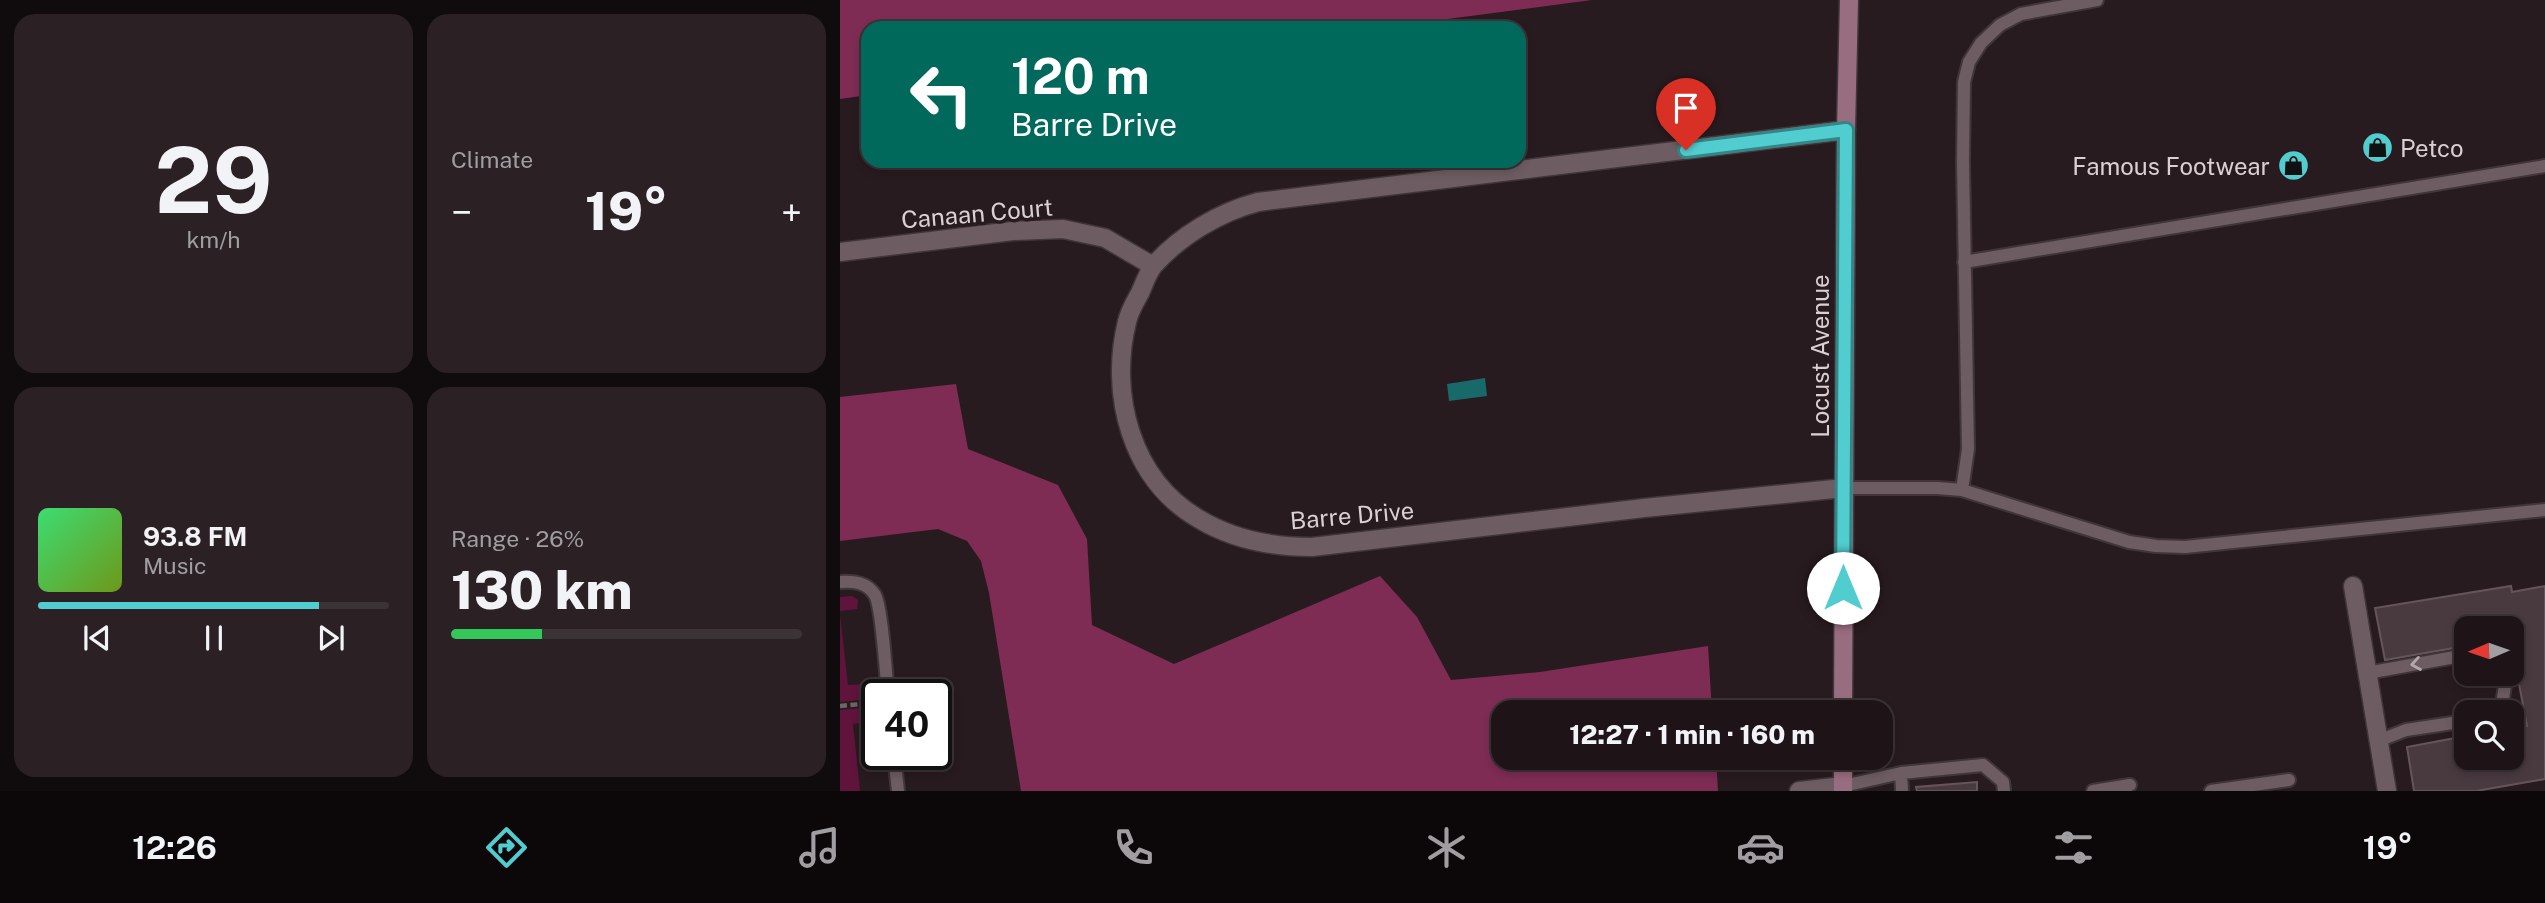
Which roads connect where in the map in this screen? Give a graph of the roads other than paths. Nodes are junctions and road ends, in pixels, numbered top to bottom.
1 (1850, 0) edge
2 (2097, 0) edge
3 (1846, 130) junction
4 (2545, 166) edge
5 (840, 252) edge
6 (1964, 262) junction
7 (1153, 266) junction
8 (1844, 488) junction
9 (1962, 490) junction
10 (2545, 510) edge
11 (840, 582) edge
12 (2353, 586) dead end
13 (2454, 657) edge
14 (2367, 673) junction
15 (886, 679) edge
16 (1843, 700) edge
17 (2454, 723) edge
18 (2378, 741) junction
19 (896, 770) edge
20 (1843, 770) edge
21 (1901, 773) junction
22 (2289, 780) dead end
23 (2130, 785) dead end
24 (1843, 789) edge
25 (898, 791) edge
26 (1799, 791) edge
27 (1902, 791) edge
28 (2004, 791) edge
29 (2093, 791) edge
30 (2211, 791) edge
31 (2387, 791) edge

1 - 3 street, Locust Avenue
2 - 6 lane
3 - 7 street, Barre Drive
3 - 8 street, Locust Avenue
4 - 6 lane
5 - 7 street, Canaan Court
6 - 9 lane
7 - 8 street, Barre Drive
8 - 9 lane
8 - 16 street, Locust Avenue
9 - 10 lane
11 - 15 lane
12 - 14 street
13 -> 14 lane
14 - 18 street
17 - 18 lane
18 - 31 street
19 - 25 lane
20 - 24 street
21 - 24 lane
21 - 27 lane
21 - 28 lane
22 - 30 lane
23 - 29 lane
24 - 26 street

